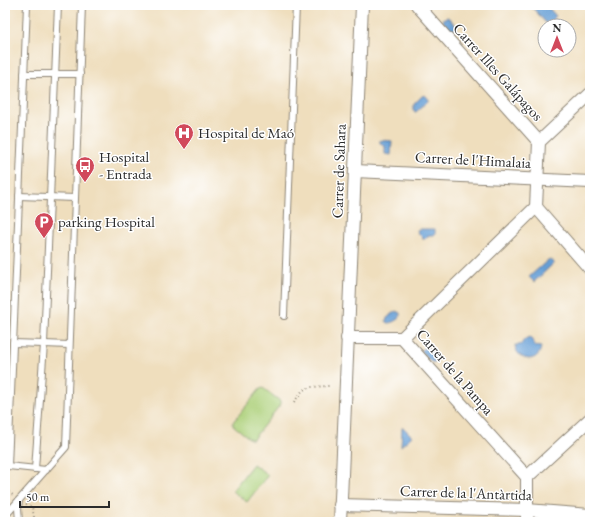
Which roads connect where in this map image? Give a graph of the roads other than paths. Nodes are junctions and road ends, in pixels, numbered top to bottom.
1 (27, 5) edge
2 (58, 5) edge
3 (82, 5) edge
4 (296, 5) edge
5 (362, 5) edge
6 (417, 5) edge
7 (24, 74) junction
8 (55, 74) junction
9 (80, 74) junction
10 (590, 94) edge
11 (539, 142) junction
12 (355, 171) junction
13 (537, 179) junction
14 (590, 182) edge
15 (19, 196) junction
16 (50, 198) junction
17 (75, 198) junction
18 (536, 207) junction
19 (590, 269) edge
20 (284, 316) dead end
21 (347, 338) junction
22 (402, 338) junction
23 (13, 343) junction
24 (44, 344) junction
25 (69, 345) junction
26 (590, 419) edge
27 (35, 469) junction
28 (46, 470) junction
29 (527, 477) junction
30 (19, 499) junction
31 (340, 505) junction
32 (590, 515) edge
33 (5, 516) edge
34 (527, 516) edge
35 (19, 522) edge
36 (340, 522) edge

1 - 7 lane
2 - 8 lane
3 - 9 lane
4 - 20 lane
5 - 12 street, Carrer de Sahara
6 - 11 street, Carrer Illes Galápagos
7 - 8 lane
7 - 15 lane
8 - 9 lane
8 - 16 lane
9 - 17 lane
10 - 11 street, Carrer Illes Galápagos
11 - 13 street, Carrer Illes Galápagos
12 - 13 street, Carrer de l'Himalaia
12 - 21 street, Carrer de Sahara
13 - 14 street, Carrer de l'Himalaia
13 - 18 street
15 - 16 lane
15 - 23 lane
16 - 17 lane
16 - 24 lane
17 - 25 lane
18 - 19 street
18 - 22 street, Carrer de la Pampa
21 - 22 street
21 - 31 street, Carrer de Sahara
22 - 29 street, Carrer de la Pampa
23 - 24 lane
23 - 27 lane
24 - 25 lane
24 - 27 lane
25 - 28 lane
26 - 29 street
27 - 28 lane
28 - 30 lane
29 - 34 street
30 - 33 lane
30 - 35 lane
31 - 34 street, Carrer de la l'Antàrtida
31 - 36 street, Carrer de Sahara
32 - 34 street, Carrer de la l'Antàrtida

